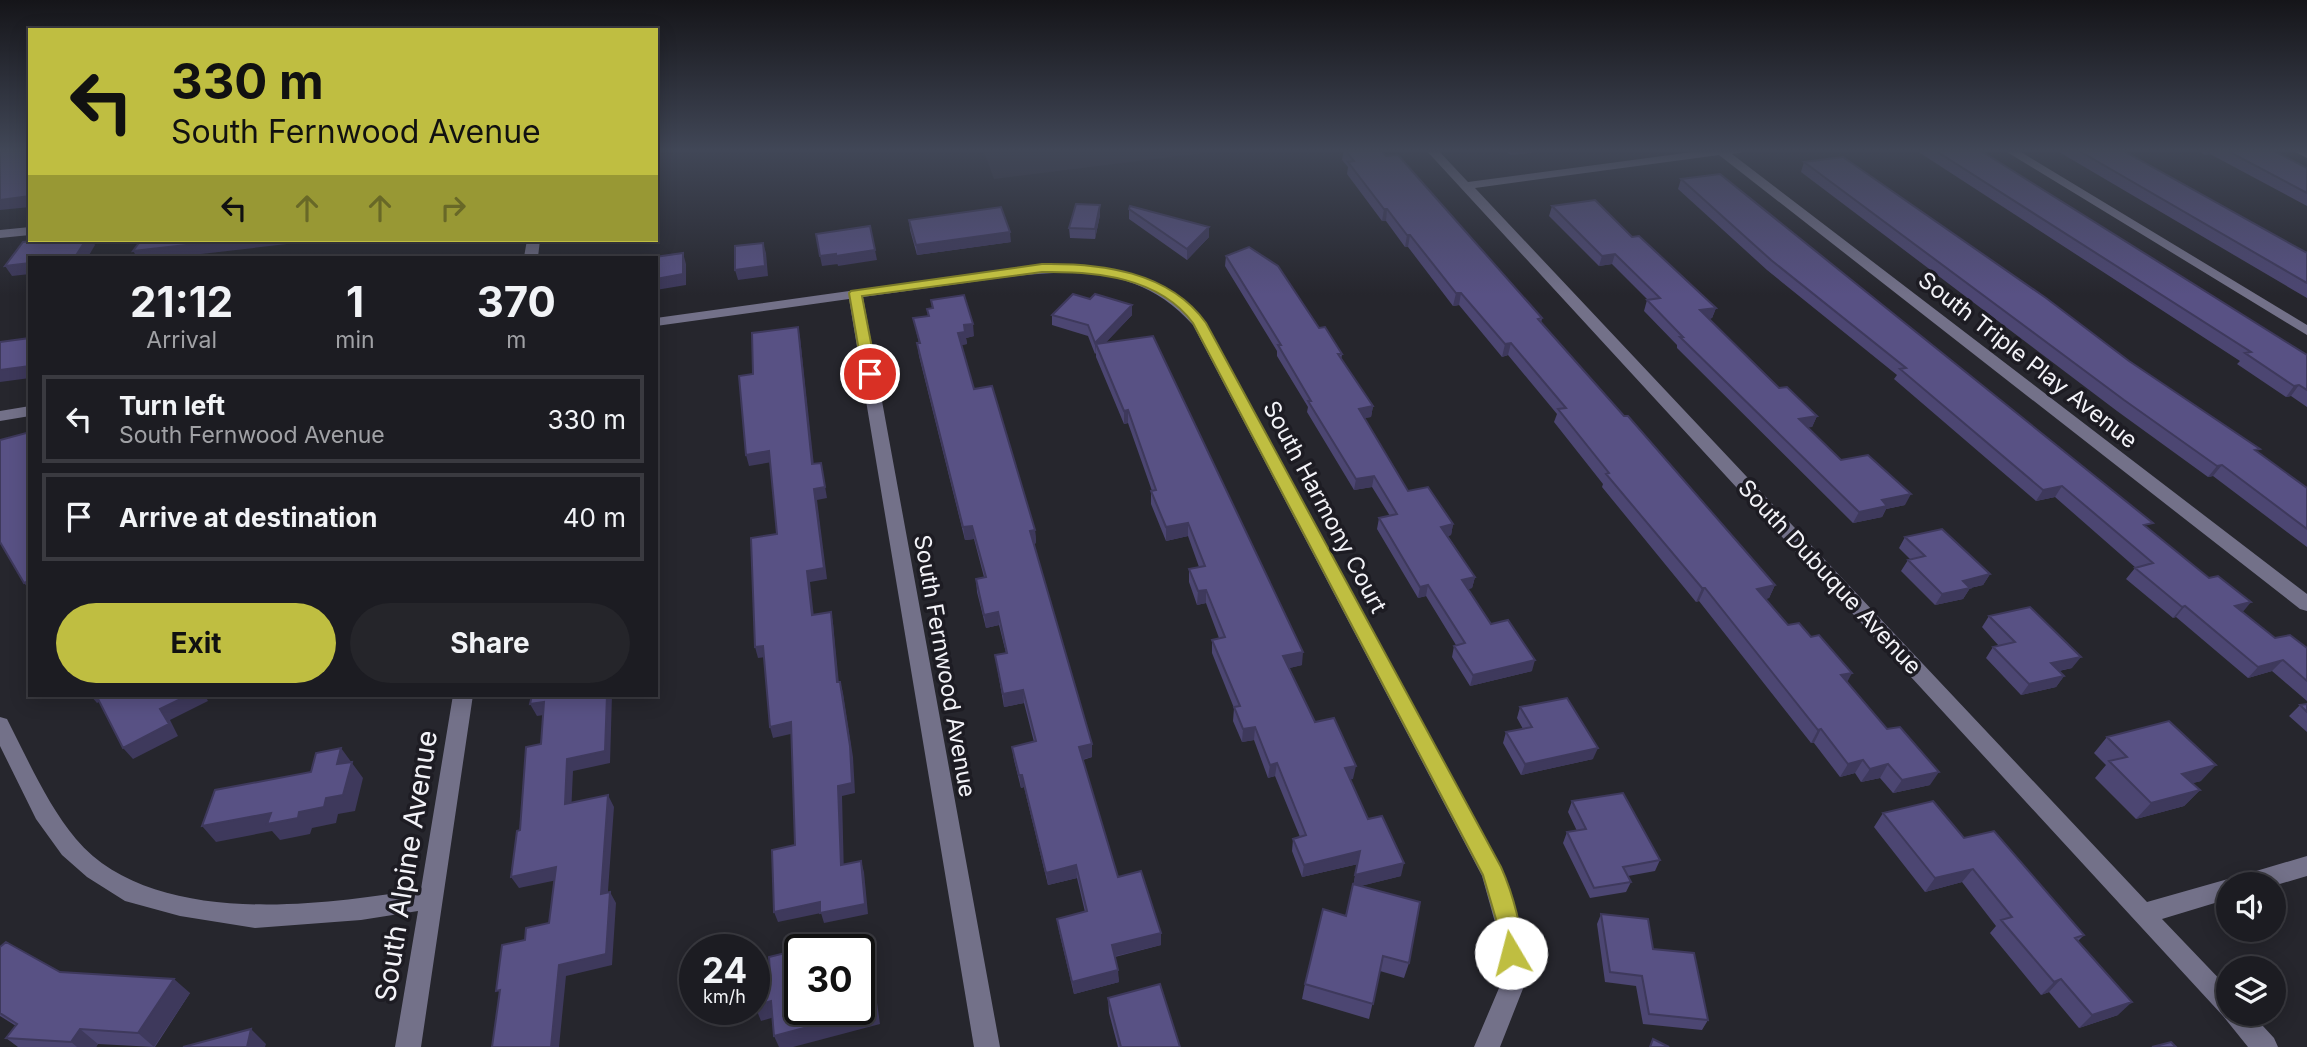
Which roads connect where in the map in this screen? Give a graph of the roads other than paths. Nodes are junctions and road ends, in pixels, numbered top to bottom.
1 (1476, 198) edge
2 (1782, 198) edge
3 (2088, 198) edge
4 (28, 230) edge
5 (0, 234) edge
6 (855, 293) junction
7 (658, 322) edge
8 (2307, 331) edge
9 (28, 411) edge
10 (0, 415) edge
11 (2307, 604) edge
12 (463, 697) edge
13 (0, 725) edge
14 (2307, 866) edge
15 (2286, 872) edge
16 (2216, 893) edge
17 (431, 898) junction
18 (2143, 914) junction
19 (2216, 993) edge
20 (2246, 1026) edge
21 (408, 1047) edge
22 (987, 1047) edge
23 (1488, 1047) edge
24 (2265, 1047) edge

1 - 18 street, South Dubuque Avenue
2 - 11 street, South Triple Play Avenue
3 - 8 street
4 - 5 street
6 - 7 street, South Harmony Court
6 - 22 street, South Fernwood Avenue
6 - 23 street, South Harmony Court
9 - 10 street
12 - 17 street, South Alpine Avenue
13 - 17 street
14 - 15 street
16 - 18 street
17 - 21 street, South Alpine Avenue
18 - 19 street, South Dubuque Avenue
20 - 24 street

